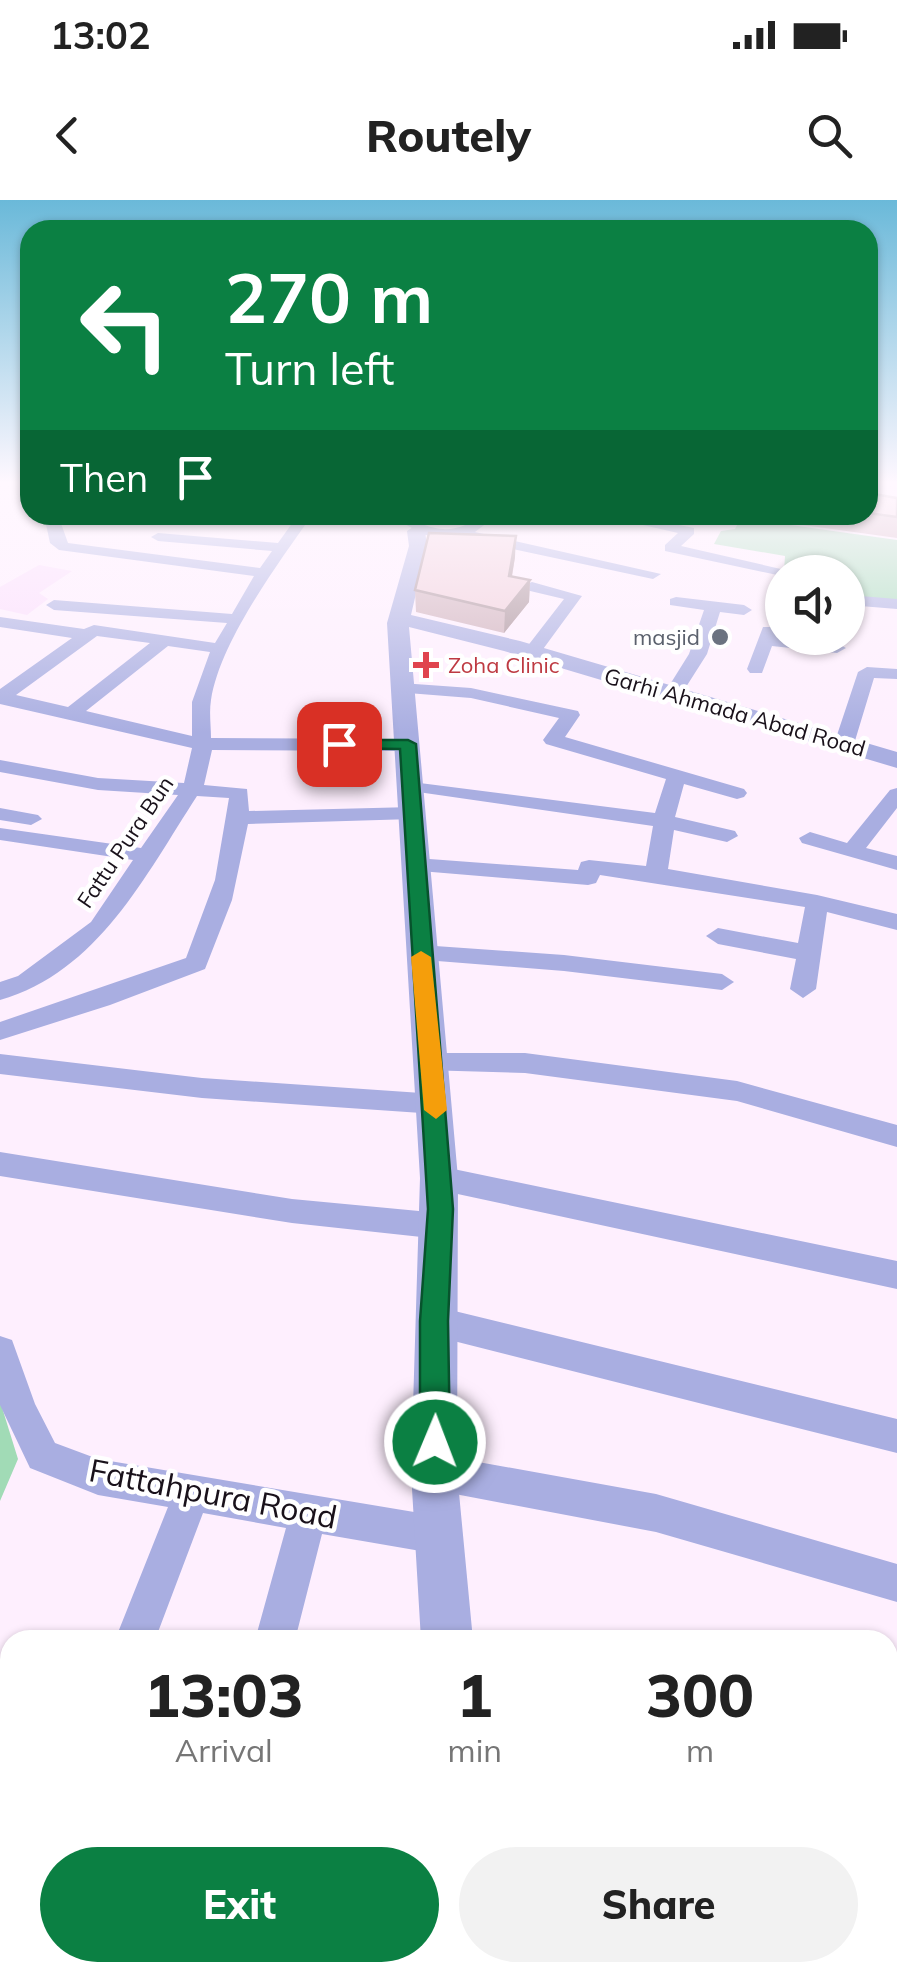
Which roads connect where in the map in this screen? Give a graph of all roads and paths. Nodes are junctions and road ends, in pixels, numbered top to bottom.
1 (216, 566) edge
2 (269, 566) edge
3 (413, 566) edge
4 (616, 566) edge
5 (264, 573) junction
6 (653, 574) dead end
7 (532, 587) edge
8 (865, 601) edge
9 (676, 602) dead end
10 (897, 604) edge
11 (54, 605) dead end
12 (714, 606) junction
13 (85, 607) junction
14 (744, 610) dead end
15 (399, 618) junction
16 (240, 619) junction
17 (0, 622) edge
18 (64, 630) junction
19 (87, 635) junction
20 (164, 640) junction
21 (222, 649) junction
22 (532, 652) junction
23 (846, 659) edge
24 (756, 669) dead end
25 (897, 674) edge
26 (401, 688) junction
27 (673, 694) junction
28 (0, 698) edge
29 (72, 714) junction
30 (202, 744) junction
31 (408, 744) junction
32 (844, 744) junction
33 (897, 760) edge
34 (0, 766) edge
35 (677, 776) junction
36 (192, 789) junction
37 (737, 793) dead end
38 (897, 794) edge
39 (412, 799) junction
40 (0, 814) edge
41 (239, 818) junction
42 (31, 819) dead end
43 (664, 821) junction
44 (0, 834) edge
45 (727, 836) dead end
46 (810, 838) dead end
47 (852, 850) junction
48 (146, 855) junction
49 (897, 862) edge
50 (416, 865) junction
51 (656, 874) junction
52 (817, 902) junction
53 (897, 922) edge
54 (718, 936) dead end
55 (420, 953) junction
56 (808, 953) junction
57 (722, 982) dead end
58 (803, 989) dead end
59 (0, 991) edge
60 (0, 1031) edge
61 (0, 1064) edge
62 (432, 1064) junction
63 (436, 1104) junction
64 (897, 1136) edge
65 (0, 1164) edge
66 (440, 1178) junction
67 (440, 1226) junction
68 (897, 1275) edge
69 (434, 1321) junction
70 (0, 1351) edge
71 (897, 1436) edge
72 (434, 1472) junction
73 (192, 1493) junction
74 (309, 1514) junction
75 (438, 1535) junction
76 (897, 1583) edge
77 (139, 1630) edge
78 (278, 1630) edge
79 (446, 1630) edge

1 - 5 street
2 - 5 street, Fattu Pura Bun
3 - 15 street
4 - 6 street
5 - 16 street, Fattu Pura Bun
7 - 22 street
8 - 10 street
9 - 12 street
11 - 13 street
12 - 14 street
12 - 27 street
13 - 16 street
13 - 18 street
15 - 22 street, Garhi Ahmada Abad Road
15 - 26 street
16 - 21 street, Fattu Pura Bun
17 - 18 street
18 - 19 street
19 - 20 street
19 - 28 street
20 - 21 street
20 - 29 street
21 - 30 street, Fattu Pura Bun
22 - 27 street, Garhi Ahmada Abad Road
23 - 24 street
23 - 25 street
23 - 32 street
26 - 31 street
26 - 35 street
27 - 32 street, Garhi Ahmada Abad Road
28 - 29 street
29 - 30 street
30 - 31 street
30 - 36 street, Fattu Pura Bun
31 - 39 street
32 - 33 street, Garhi Ahmada Abad Road
34 - 36 street
35 - 37 street
35 - 43 street
36 - 41 street
36 - 48 street, Fattu Pura Bun
38 - 47 street
39 - 41 street
39 - 43 street
39 - 50 street
40 - 42 street
41 - 60 street
43 - 45 street
43 - 51 street
44 - 48 street
46 - 47 street
47 - 49 street
48 - 59 street, Fattu Pura Bun
50 - 51 street
50 - 55 street
51 - 52 street
52 - 53 street
52 - 56 street
54 - 56 street
55 - 57 street
55 - 62 street
56 - 58 street
61 - 63 street
62 - 63 street
62 - 64 street
63 - 66 street
65 - 67 street
66 - 67 street
66 - 68 street
67 - 69 street
69 - 71 street
69 - 72 street
70 - 73 street, Fattahpura Road
72 - 75 street
72 - 76 street
73 - 74 street, Fattahpura Road
73 - 77 street
74 - 75 street, Fattahpura Road
74 - 78 street
75 - 79 street

